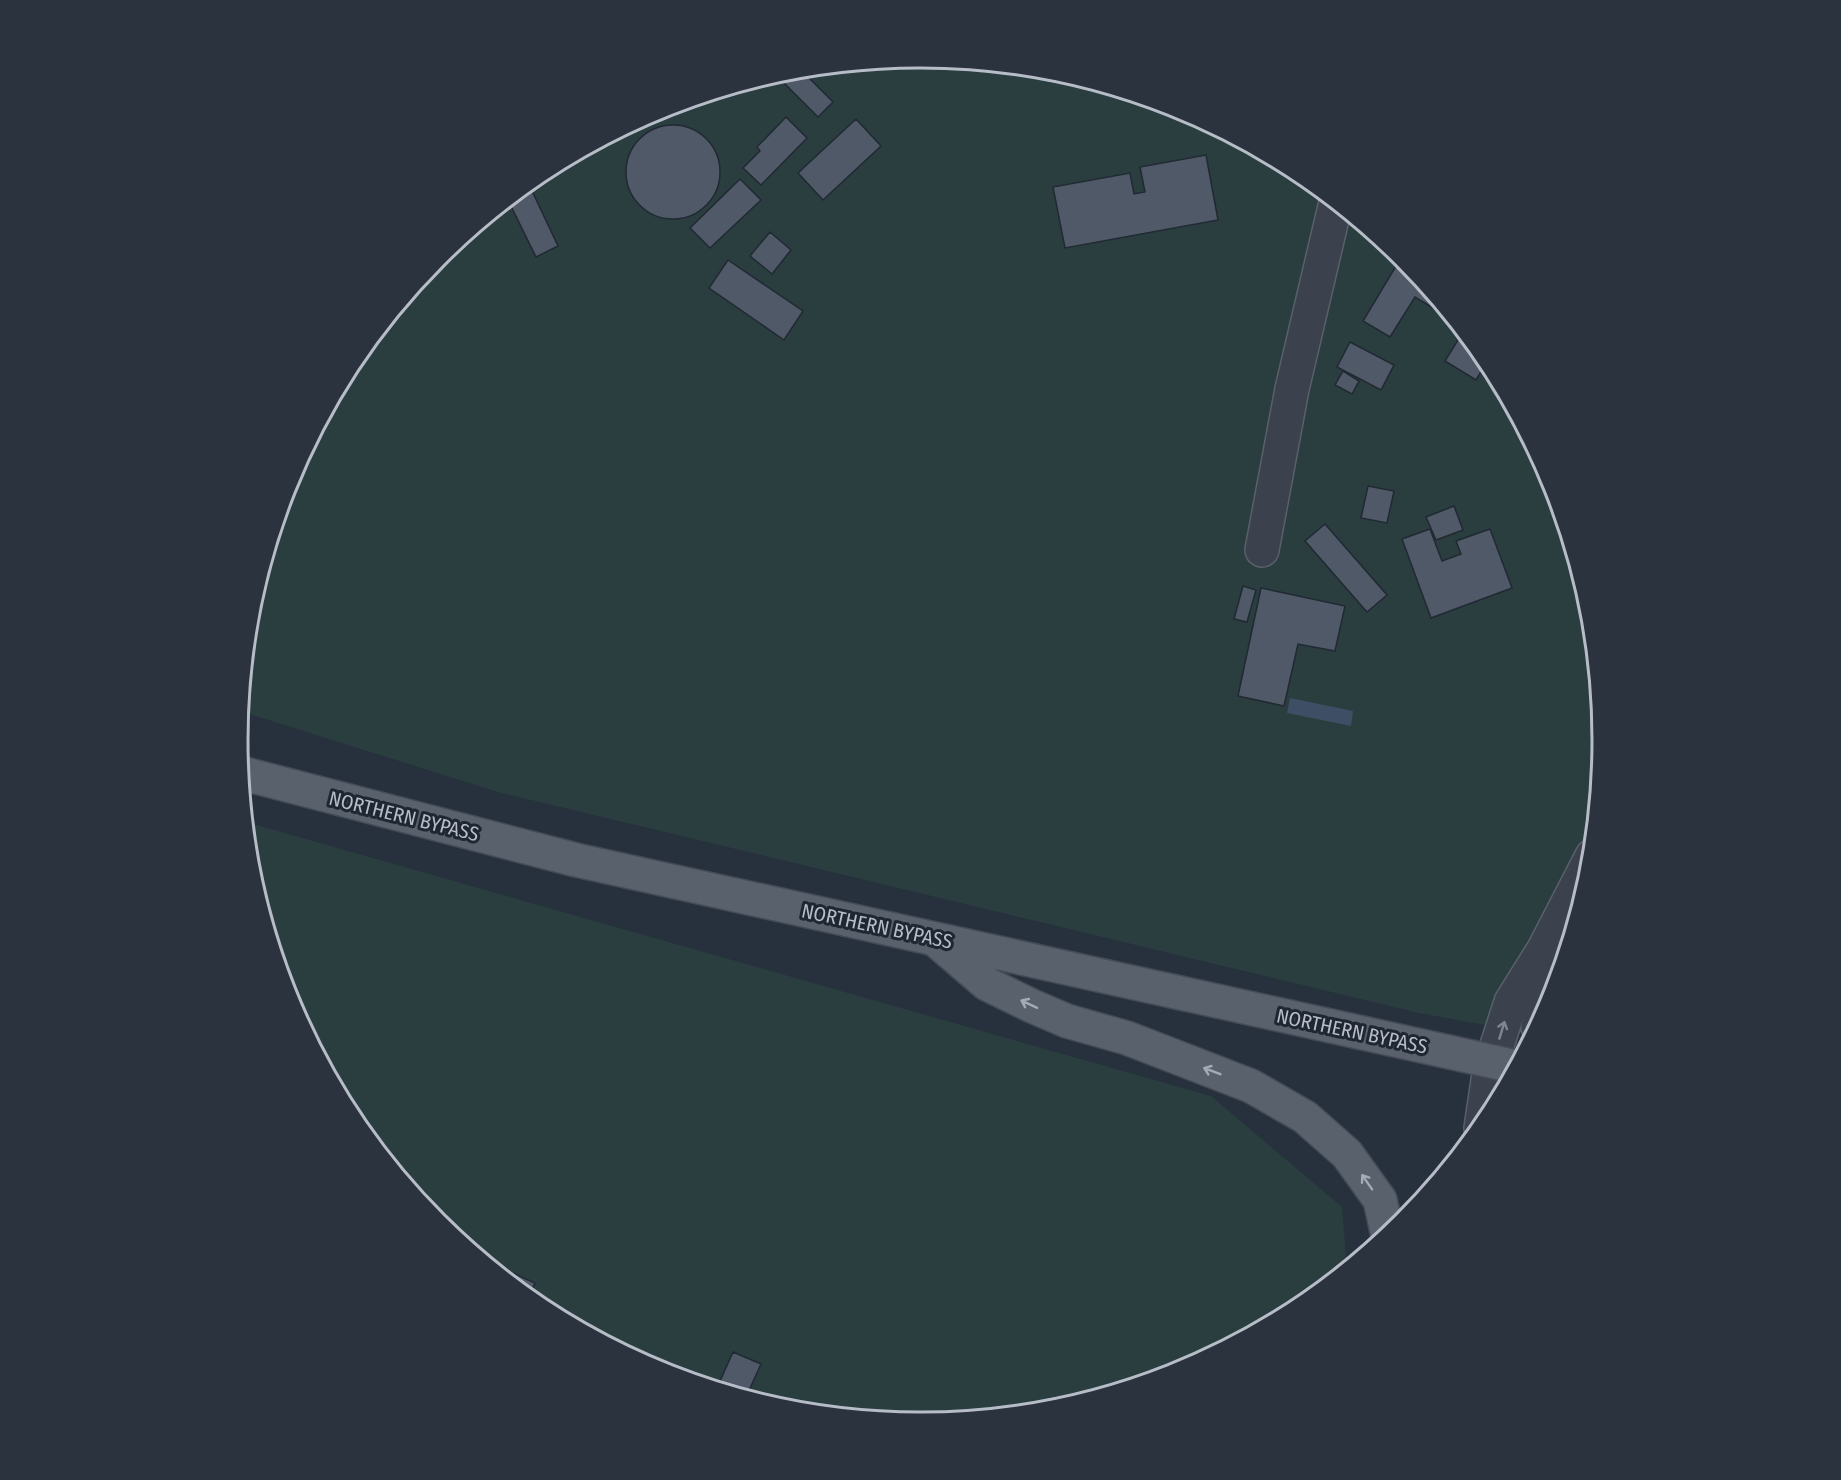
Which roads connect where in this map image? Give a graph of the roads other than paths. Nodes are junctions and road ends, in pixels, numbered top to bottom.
1 (1334, 209) edge
2 (1262, 550) dead end
3 (249, 775) edge
4 (1577, 886) edge
5 (935, 939) junction
6 (1544, 949) junction
7 (1543, 994) edge
8 (1509, 1065) edge
9 (1484, 1107) edge
10 (1386, 1226) edge

1 - 2 street
3 - 5 main road, NORTHERN BYPASS
4 - 6 street
5 - 8 main road, NORTHERN BYPASS, bridge
10 -> 5 main road
6 - 7 street
9 -> 6 street

